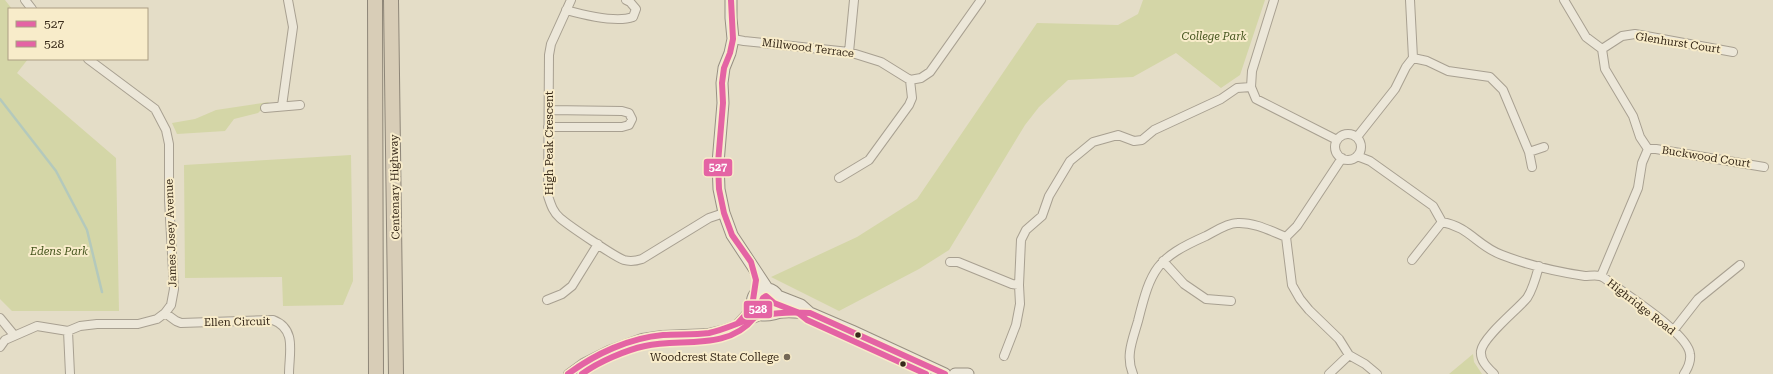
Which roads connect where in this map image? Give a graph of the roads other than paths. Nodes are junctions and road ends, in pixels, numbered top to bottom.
1 (25, 0) edge
2 (288, 0) edge
3 (375, 0) edge
4 (391, 0) edge
5 (571, 0) edge
6 (626, 0) edge
7 (731, 0) edge
8 (854, 0) edge
9 (981, 0) edge
10 (1274, 0) edge
11 (1410, 0) edge
12 (1564, 0) edge
13 (31, 8) edge
14 (566, 10) junction
15 (733, 39) junction
16 (1602, 49) junction
17 (849, 52) junction
18 (1733, 52) dead end
19 (1413, 58) junction
20 (89, 60) edge
21 (910, 80) junction
22 (1251, 87) junction
23 (300, 105) dead end
24 (282, 106) junction
25 (265, 108) dead end
26 (549, 110) junction
27 (548, 128) junction
28 (1357, 137) junction
29 (1337, 140) junction
30 (1544, 147) dead end
31 (1648, 149) junction
32 (1529, 152) junction
33 (1357, 156) junction
34 (1342, 158) junction
35 (1764, 167) dead end
36 (1532, 168) dead end
37 (839, 178) dead end
38 (724, 213) junction
39 (1442, 222) junction
40 (1286, 237) junction
41 (598, 244) junction
42 (1412, 260) dead end
43 (1163, 261) junction
44 (752, 262) junction
45 (950, 262) dead end
46 (1740, 265) dead end
47 (1539, 266) junction
48 (1601, 276) junction
49 (1019, 285) junction
50 (767, 288) junction
51 (778, 296) junction
52 (754, 298) junction
53 (547, 300) dead end
54 (1231, 301) dead end
55 (165, 313) junction
56 (810, 313) junction
57 (768, 314) junction
58 (0, 318) edge
59 (738, 323) junction
60 (1673, 330) junction
61 (68, 331) junction
62 (14, 335) junction
63 (0, 348) edge
64 (1004, 356) dead end
65 (1349, 356) junction
66 (70, 374) edge
67 (289, 374) edge
68 (376, 374) edge
69 (396, 374) edge
70 (568, 374) edge
71 (946, 374) edge
72 (955, 374) edge
73 (968, 374) edge
74 (1133, 374) edge
75 (1329, 374) edge
76 (1377, 374) edge
77 (1494, 374) edge
78 (1684, 374) edge

1 - 13 street
2 - 24 street
3 - 68 highway, Centenary Highway
4 - 69 highway, Centenary Highway
5 - 14 street, High Peak Crescent
6 - 14 street
7 - 15 street
8 - 17 street
9 - 21 street
10 - 22 street
11 - 19 street
12 - 16 street
14 - 26 street, High Peak Crescent
15 - 17 street, Millwood Terrace
15 - 38 street
16 - 18 street, Glenhurst Court
16 - 31 street
17 - 21 street, Millwood Terrace
19 - 28 street
19 - 32 street
20 - 55 street, James Josey Avenue
21 - 37 street
22 - 29 street
22 - 49 street
23 - 24 street
24 - 25 street
26 - 27 street, High Peak Crescent
26 - 27 street
27 - 41 street, High Peak Crescent
28 - 29 street
28 - 33 street
29 - 34 street
30 - 32 street
31 - 35 street, Buckwood Court
31 - 48 street
32 - 36 street
33 - 34 street
33 - 39 street
34 - 40 street
38 - 41 street, High Peak Crescent
38 - 44 street
39 - 42 street
39 - 47 street, Highridge Road
40 - 43 street
40 - 65 street
41 - 53 street
43 - 54 street
43 - 74 street
44 - 50 street
44 - 52 street
45 - 49 street
46 - 60 street
47 - 48 street, Highridge Road
47 - 77 street
48 - 60 street, Highridge Road
49 - 64 street
50 - 51 street
50 - 52 street
51 - 56 street
51 - 57 street
52 - 57 street
52 - 59 street
55 - 61 street
55 - 67 street, Ellen Circuit
56 - 57 street
56 - 71 street
57 - 59 street
58 - 62 street
59 - 70 street
60 - 78 street, Highridge Road
61 - 62 street
61 - 66 street
62 - 63 street
65 - 75 street
65 - 76 street
72 - 73 street

